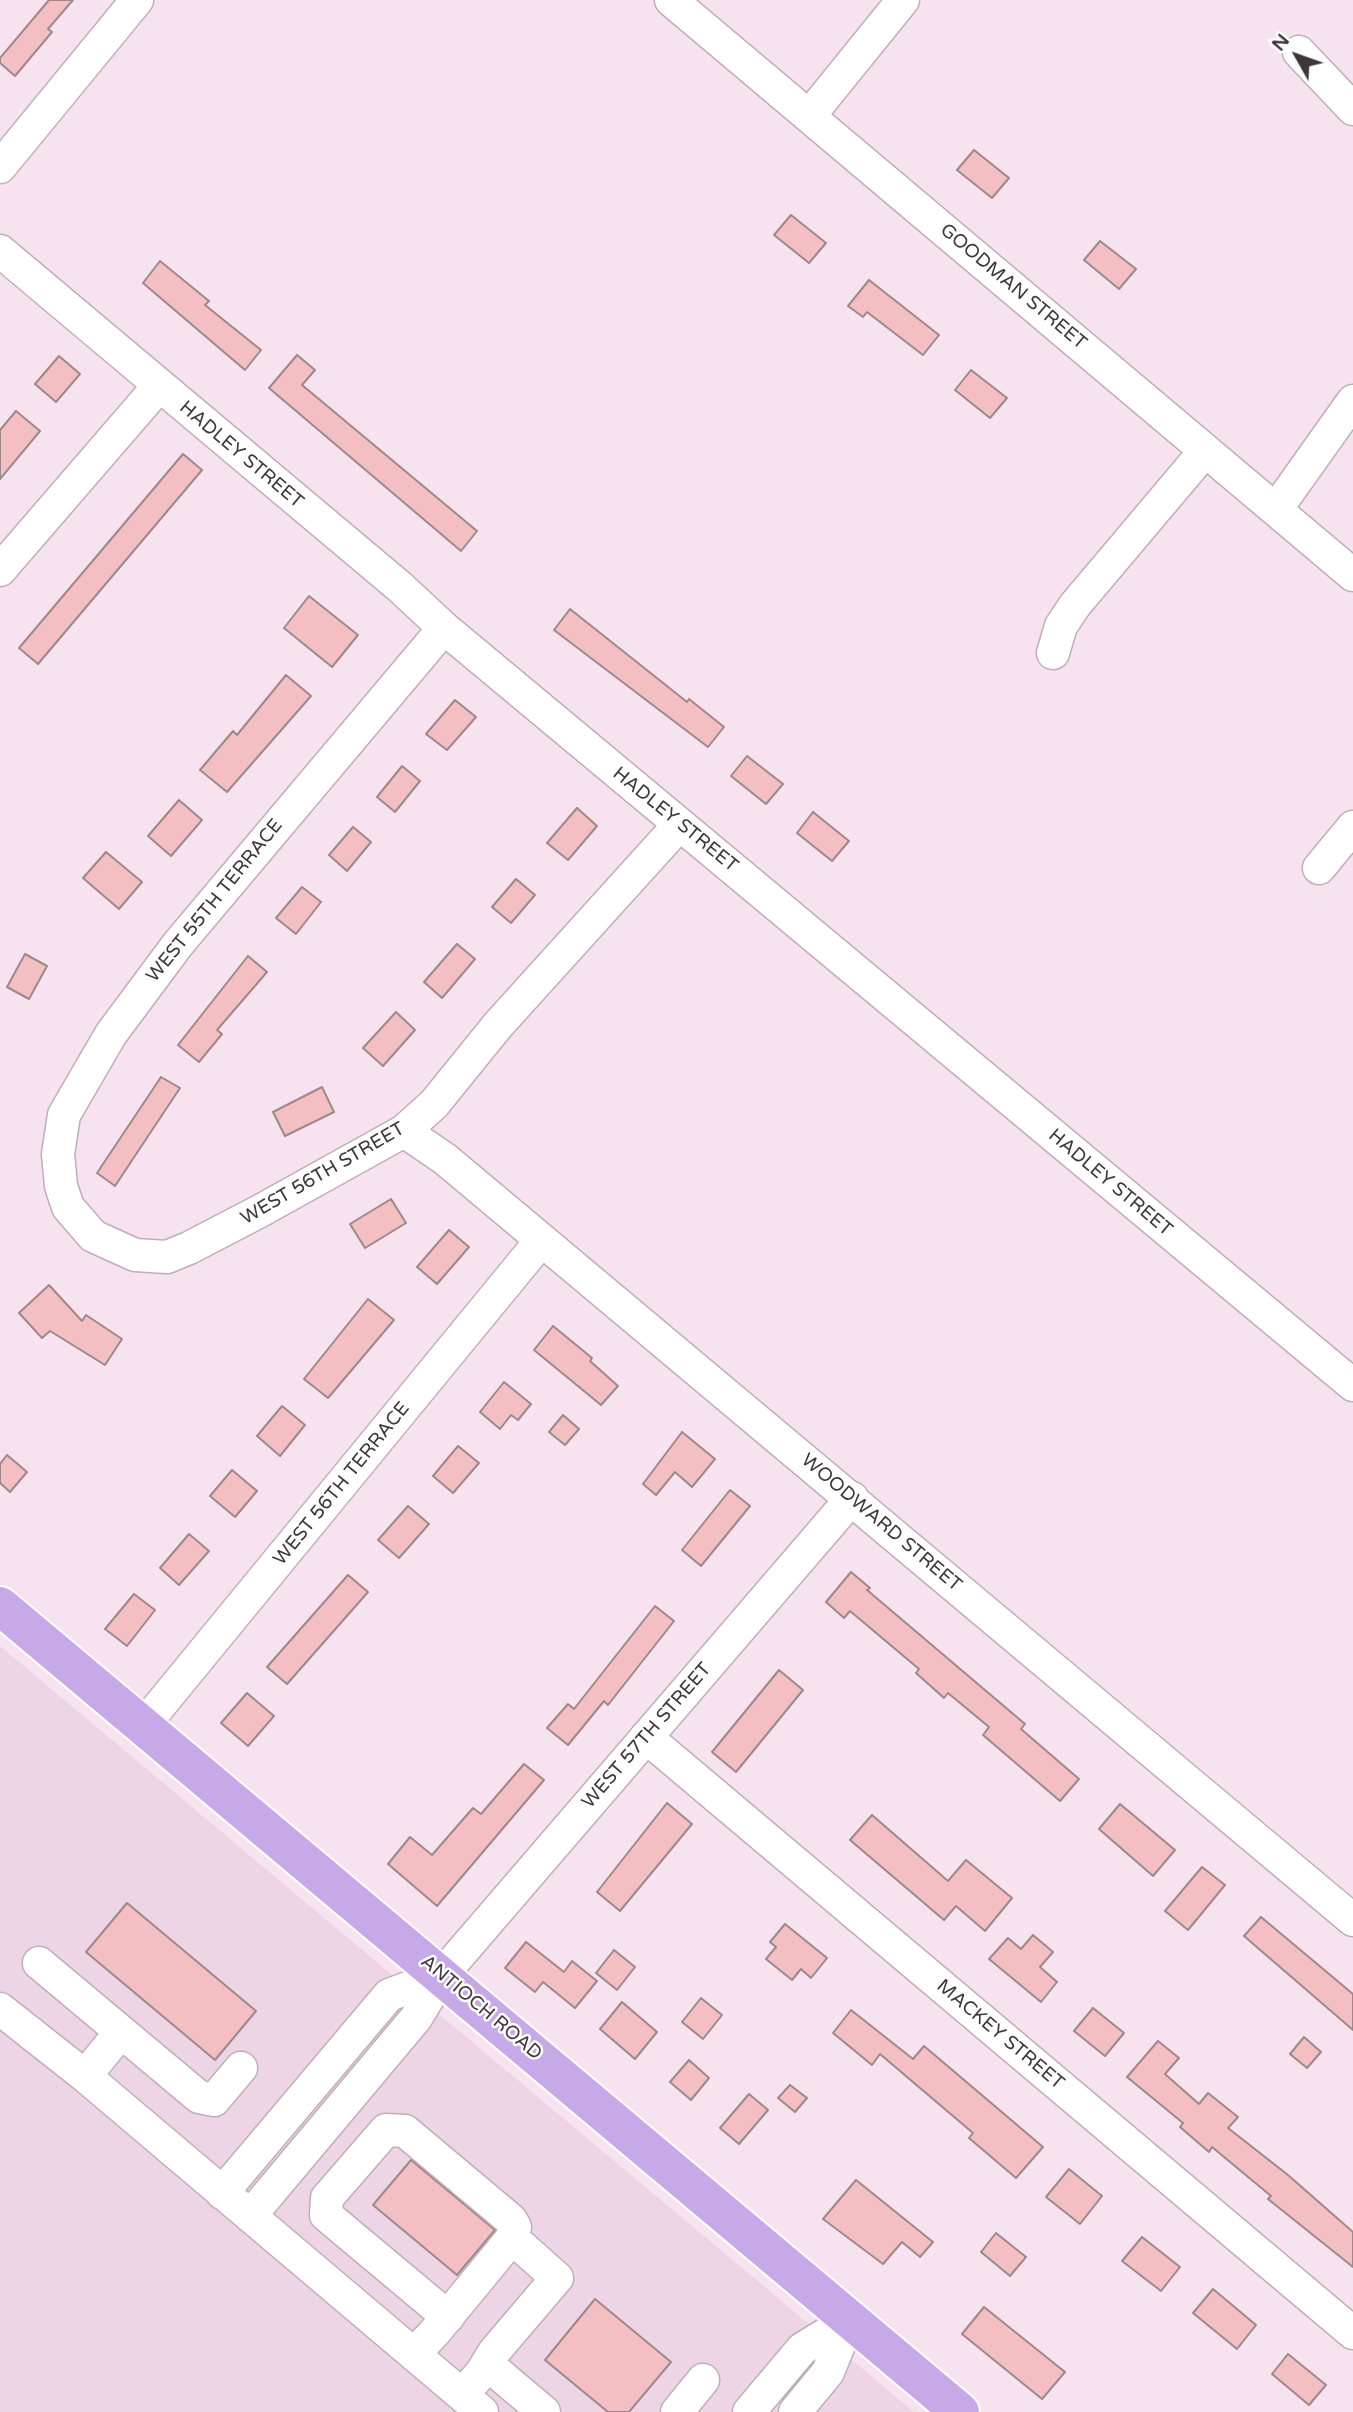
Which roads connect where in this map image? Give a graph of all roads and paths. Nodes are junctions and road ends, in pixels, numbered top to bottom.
1 (136, 0) edge
2 (671, 0) edge
3 (903, 0) edge
4 (1299, 52) dead end
5 (1353, 109) edge
6 (810, 115) junction
7 (0, 167) edge
8 (0, 251) edge
9 (158, 387) junction
10 (1353, 401) edge
11 (1205, 451) junction
12 (1277, 508) junction
13 (0, 570) edge
14 (1353, 575) edge
15 (444, 628) junction
16 (1053, 653) dead end
17 (679, 825) junction
18 (1353, 827) edge
19 (1320, 868) dead end
20 (404, 1131) junction
21 (68, 1207) joint
22 (540, 1242) junction
23 (1353, 1385) edge
24 (852, 1497) junction
25 (0, 1606) edge
26 (143, 1726) junction
27 (646, 1737) junction
28 (1353, 1920) edge
29 (39, 1963) dead end
30 (442, 1975) junction
31 (0, 2009) edge
32 (121, 2032) junction
33 (241, 2068) dead end
34 (85, 2076) junction
35 (222, 2193) junction
36 (250, 2216) junction
37 (512, 2238) junction
38 (447, 2317) junction
39 (849, 2320) junction
40 (1353, 2333) edge
41 (414, 2354) junction
42 (487, 2364) junction
43 (703, 2380) dead end
44 (472, 2404) edge
45 (544, 2412) edge
46 (677, 2412) edge
47 (749, 2412) edge
48 (794, 2412) edge
49 (960, 2412) edge

1 - 7 street
2 - 6 street, GOODMAN STREET
3 - 6 street
4 - 5 street
6 - 11 street, GOODMAN STREET
8 - 9 street, HADLEY STREET
9 - 13 street
9 - 15 street, HADLEY STREET
10 - 12 street
11 - 12 street, GOODMAN STREET
11 - 16 street
12 - 14 street, GOODMAN STREET
15 - 17 street, HADLEY STREET
15 - 21 street, WEST 55TH TERRACE
17 - 20 street, WEST 56TH STREET
17 - 23 street, HADLEY STREET
18 - 19 street
20 - 21 street, WEST 56TH STREET
20 - 22 street, WOODWARD STREET
22 - 24 street, WOODWARD STREET
22 - 26 street, WEST 56TH TERRACE
24 - 27 street, WEST 57TH STREET
24 - 28 street, WOODWARD STREET
25 - 26 main road, ANTIOCH ROAD
26 - 30 main road, ANTIOCH ROAD
27 - 30 street, WEST 57TH STREET
27 - 40 street, MACKEY STREET
29 - 32 street
30 - 35 street
30 - 36 street, WEST 57TH STREET
30 - 39 main road, ANTIOCH ROAD
31 - 34 street
32 - 33 street
32 - 34 street
34 - 35 street
35 - 36 street
36 - 41 street
37 - 38 street
37 - 38 street
37 - 42 street
38 - 41 street
39 - 47 street
39 - 48 street
39 - 49 main road, ANTIOCH ROAD
41 - 44 street
42 - 44 street
42 - 45 street
43 - 46 street

